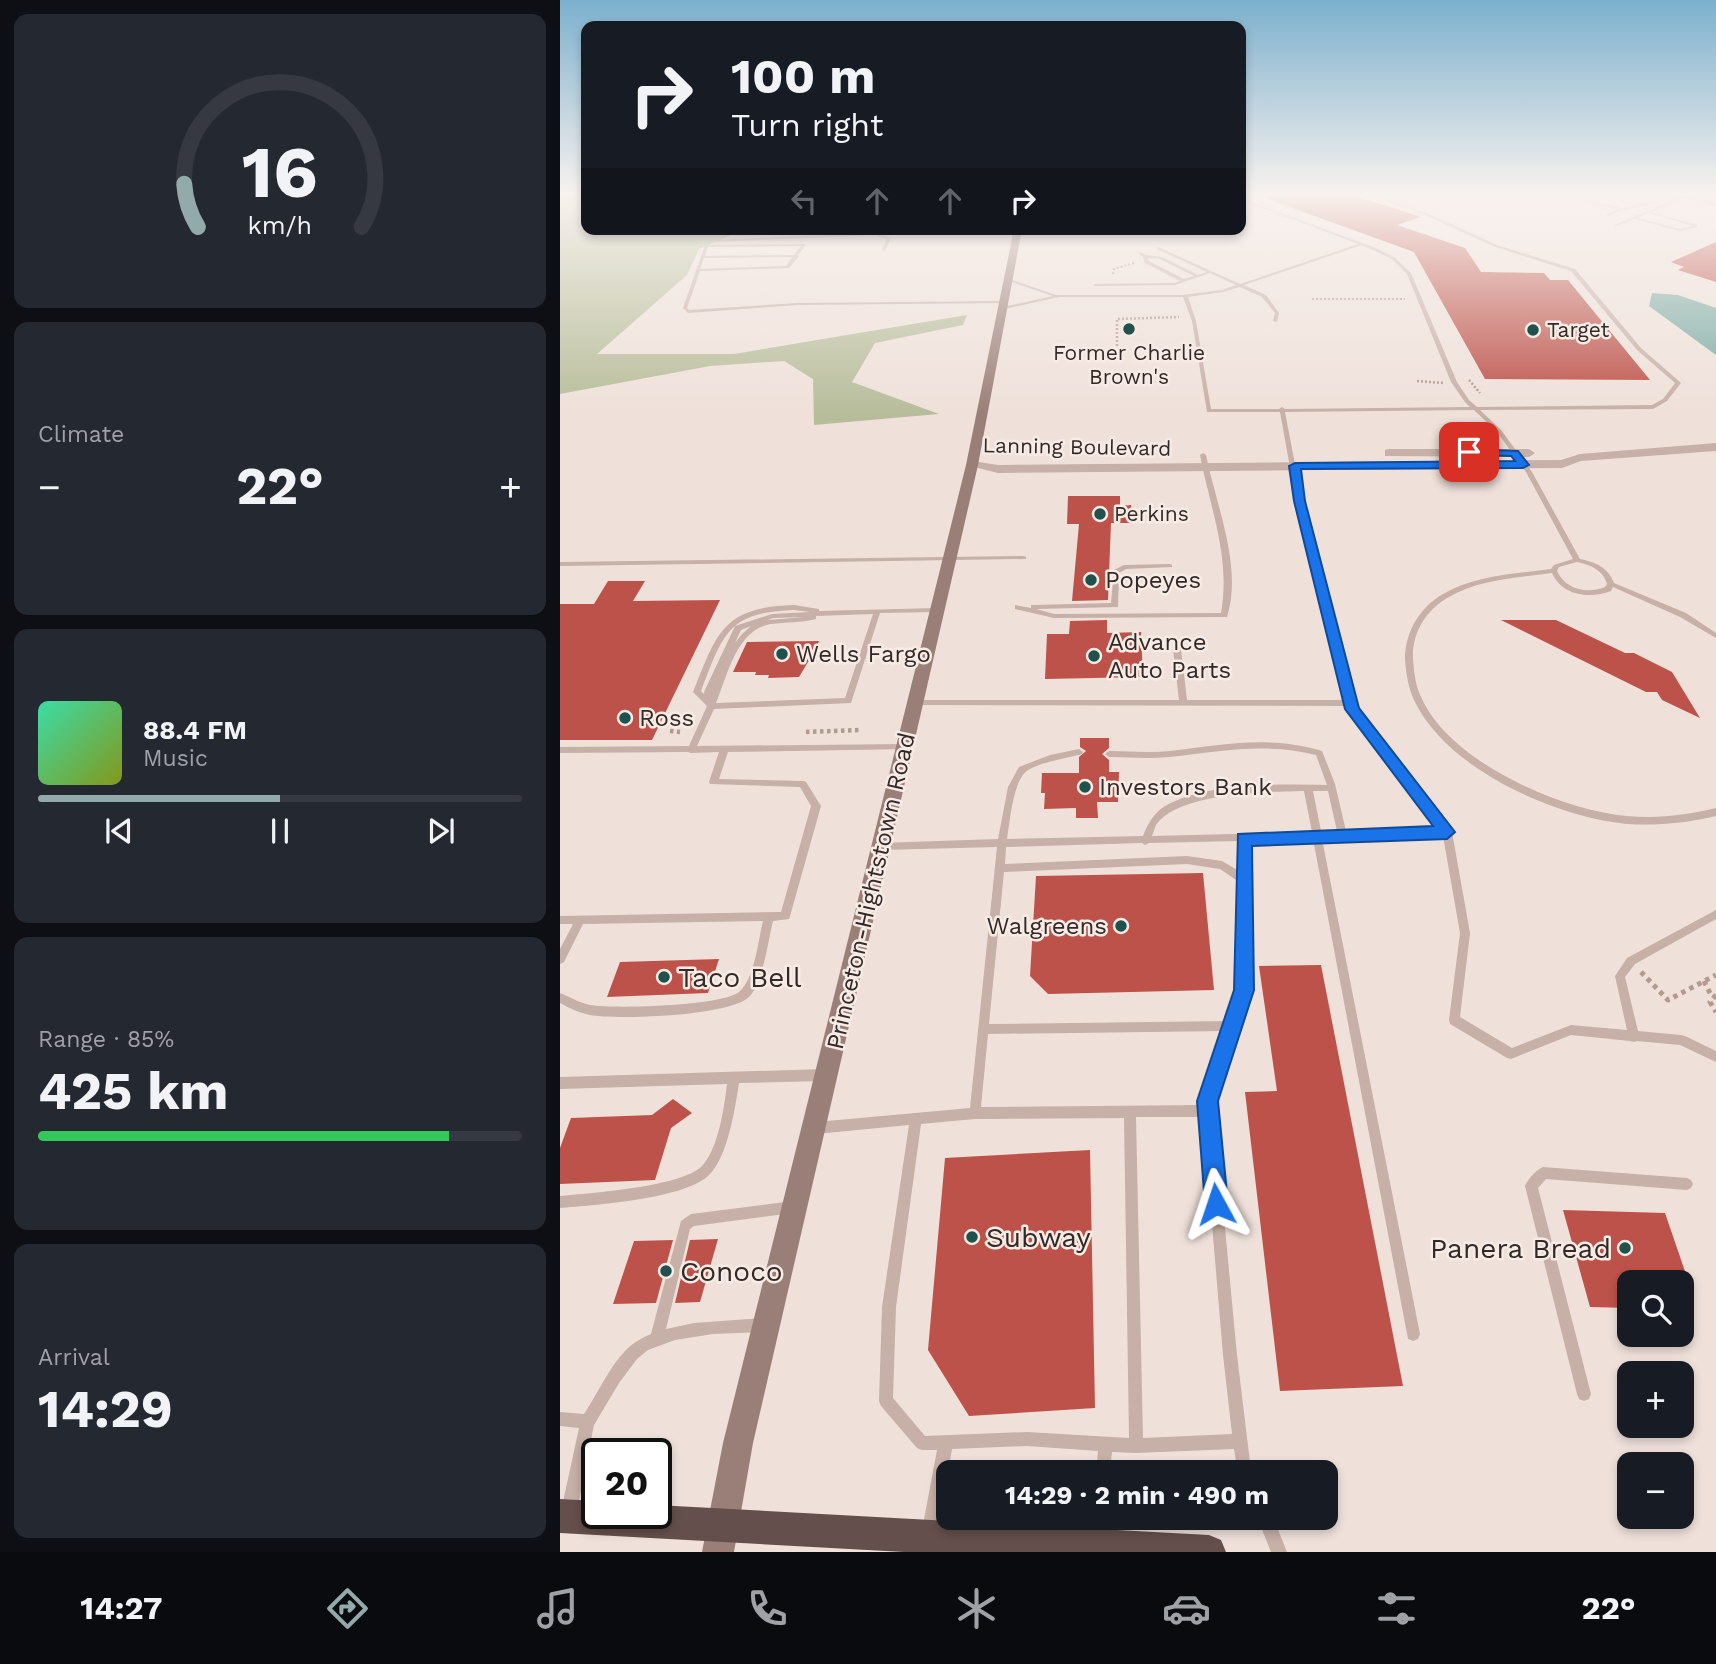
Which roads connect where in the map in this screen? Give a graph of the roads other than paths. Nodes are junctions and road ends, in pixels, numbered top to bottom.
1 (746, 268) edge
2 (1012, 268) edge
3 (1169, 268) edge
4 (1176, 268) edge
5 (1203, 268) edge
6 (1291, 268) edge
7 (1404, 268) edge
8 (1568, 268) edge
9 (700, 270) joint
10 (1211, 272) junction
11 (1191, 279) junction
12 (1010, 281) junction
13 (1095, 285) dead end
14 (1242, 285) junction
15 (1185, 295) junction
16 (1059, 296) junction
17 (1006, 305) junction
18 (1275, 321) dead end
19 (1475, 408) junction
20 (1282, 409) junction
21 (1716, 447) edge
22 (1515, 453) junction
23 (1580, 458) junction
24 (1294, 460) junction
25 (1204, 461) junction
26 (972, 465) junction
27 (1523, 465) junction
28 (1024, 558) dead end
29 (948, 560) junction
30 (1577, 560) junction
31 (560, 564) edge
32 (1170, 566) dead end
33 (1554, 570) junction
34 (1611, 584) junction
35 (937, 610) junction
36 (877, 611) junction
37 (823, 614) junction
38 (1716, 636) edge
39 (1177, 649) dead end
40 (916, 703) junction
41 (1183, 703) junction
42 (1351, 703) junction
43 (712, 706) junction
44 (906, 747) junction
45 (560, 750) edge
46 (691, 750) junction
47 (724, 750) junction
48 (1079, 752) dead end
49 (1109, 754) dead end
50 (1308, 788) junction
51 (1332, 788) junction
52 (1715, 814) edge
53 (1447, 832) junction
54 (1343, 836) junction
55 (1316, 837) junction
56 (1244, 839) junction
57 (1145, 841) junction
58 (1002, 844) junction
59 (881, 846) junction
60 (1000, 868) junction
61 (1244, 879) junction
62 (1716, 914) edge
63 (769, 916) junction
64 (560, 920) edge
65 (580, 920) junction
66 (560, 960) edge
67 (560, 998) edge
68 (1232, 1026) junction
69 (985, 1029) junction
70 (1634, 1037) junction
71 (1716, 1057) edge
72 (827, 1075) junction
73 (734, 1078) junction
74 (560, 1083) edge
75 (1208, 1111) junction
76 (1130, 1112) junction
77 (975, 1113) junction
78 (916, 1119) junction
79 (814, 1128) junction
80 (1687, 1184) dead end
81 (560, 1202) edge
82 (795, 1206) junction
83 (767, 1325) junction
84 (1413, 1334) dead end
85 (656, 1340) junction
86 (1584, 1394) dead end
87 (560, 1419) edge
88 (587, 1422) junction
89 (1240, 1441) junction
90 (946, 1443) junction
91 (1106, 1444) junction
92 (1136, 1446) junction
93 (1104, 1460) edge
94 (1244, 1460) edge
95 (564, 1516) edge
96 (1270, 1530) edge
97 (1095, 1531) edge
98 (929, 1536) junction
99 (720, 1538) edge
100 (1209, 1552) edge
101 (1279, 1552) edge

1 - 9 lane
2 - 12 main road, Princeton-Hightstown Road
3 - 11 lane
4 - 11 lane
5 - 10 lane
6 - 14 lane
7 - 19 lane
8 - 19 lane
9 - 17 lane
10 - 11 lane
10 - 14 lane
11 - 13 lane
12 - 16 lane
12 - 17 main road, Princeton-Hightstown Road
14 - 15 lane
14 - 18 lane
15 - 16 lane
15 - 20 lane
16 - 17 lane
17 - 26 main road, Princeton-Hightstown Road
19 - 20 lane
19 - 22 lane
20 - 24 lane
21 - 23 street, Lanning Boulevard
22 - 23 street, Lanning Boulevard
22 - 24 street, Lanning Boulevard
22 - 27 lane
23 - 27 street, Lanning Boulevard
24 - 25 street, Lanning Boulevard
24 - 27 street, Lanning Boulevard
24 - 42 lane
25 - 26 street, Lanning Boulevard
25 - 32 lane
26 - 29 main road, Princeton-Hightstown Road
27 - 30 lane
28 - 29 lane
29 - 31 lane
29 - 35 main road, Princeton-Hightstown Road
30 - 33 lane
30 - 34 lane
33 - 34 lane
33 - 52 lane
34 - 38 lane
35 - 36 lane
35 - 40 main road, Princeton-Hightstown Road
36 - 37 lane
36 - 43 lane
37 - 43 lane
37 - 43 lane
39 - 41 lane
40 - 41 lane
40 - 44 main road, Princeton-Hightstown Road
41 - 42 lane
42 - 53 lane
43 - 46 lane
44 - 47 lane
44 - 59 main road, Princeton-Hightstown Road
45 - 46 lane
46 - 47 lane
47 - 63 lane
48 - 58 lane
49 - 51 lane
50 - 51 lane
50 - 55 lane
50 - 57 lane
51 - 54 lane
53 - 54 lane
53 - 70 lane
54 - 55 lane
55 - 56 lane
55 - 84 lane
56 - 57 lane
56 - 61 lane
57 - 58 lane
58 - 59 lane
58 - 60 lane
59 - 72 main road, Princeton-Hightstown Road
60 - 61 lane
60 - 69 lane
61 - 68 lane
62 - 70 lane
63 - 65 lane
63 - 67 lane
64 - 65 lane
65 - 66 lane
68 - 69 lane
68 - 75 lane
69 - 77 lane
70 - 71 lane
72 - 73 lane
72 - 79 main road, Princeton-Hightstown Road
73 - 74 lane
73 - 81 lane
75 - 76 lane
75 - 89 lane
76 - 77 lane
76 - 92 lane
77 - 78 lane
78 - 79 lane
78 - 90 lane
79 - 82 main road, Princeton-Hightstown Road
80 - 86 lane
82 - 83 main road, Princeton-Hightstown Road
82 - 85 lane
83 - 85 lane
83 - 99 main road, Princeton-Hightstown Road
85 - 88 lane
87 - 88 lane
88 - 95 lane
89 - 92 lane
89 - 94 lane
90 - 91 lane
90 - 98 lane
91 - 92 lane
91 - 93 lane
95 - 99 highway
96 - 101 lane
97 - 98 highway
97 - 100 highway
98 - 99 highway

